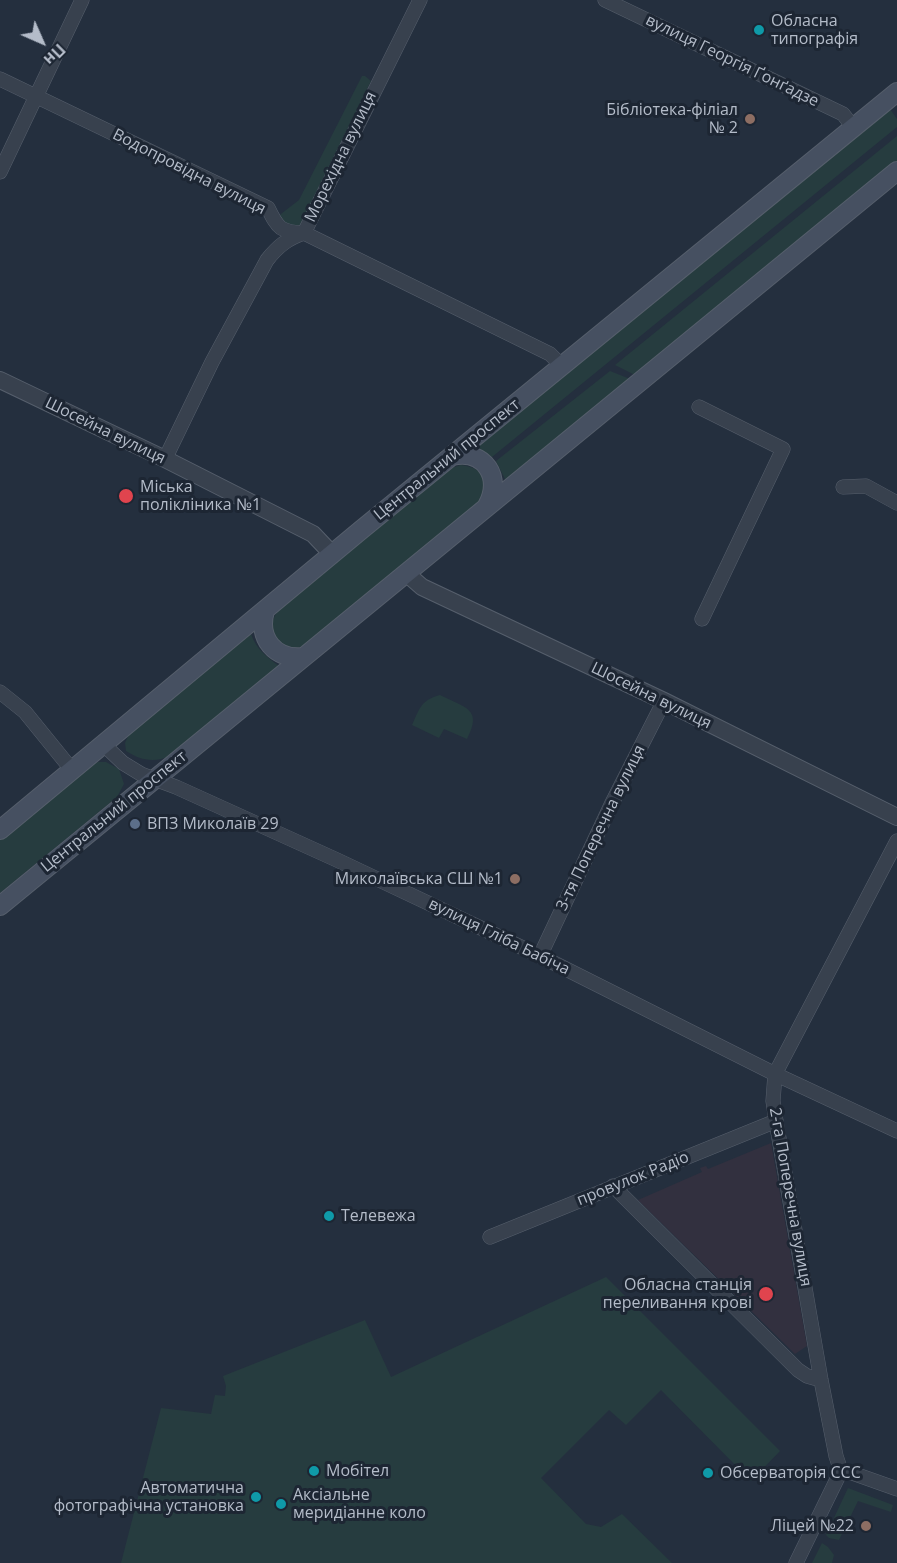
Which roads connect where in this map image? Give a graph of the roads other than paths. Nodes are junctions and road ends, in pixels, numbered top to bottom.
1 (82, 0) edge
2 (420, 0) edge
3 (605, 0) edge
4 (0, 79) edge
5 (897, 92) edge
6 (36, 96) junction
7 (853, 127) junction
8 (897, 171) edge
9 (0, 172) edge
10 (304, 233) junction
11 (562, 366) junction
12 (0, 380) edge
13 (699, 407) dead end
14 (452, 456) junction
15 (165, 459) junction
16 (843, 487) dead end
17 (897, 503) edge
18 (488, 506) junction
19 (332, 554) junction
20 (406, 573) junction
21 (265, 611) junction
22 (702, 619) dead end
23 (303, 657) junction
24 (0, 692) edge
25 (664, 701) junction
26 (103, 744) junction
27 (72, 770) junction
28 (156, 779) junction
29 (897, 817) edge
30 (0, 830) edge
31 (897, 841) edge
32 (0, 906) edge
33 (540, 956) junction
34 (775, 1074) junction
35 (776, 1121) junction
36 (897, 1131) edge
37 (613, 1186) junction
38 (490, 1238) dead end
39 (821, 1380) junction
40 (841, 1471) junction
41 (897, 1489) edge
42 (796, 1563) edge

1 - 6 street
2 - 10 street, Морехідна вулиця
3 - 7 street, вулиця Георгія Ґонґадзе
4 - 6 street, Водопровідна вулиця
5 - 7 main road, Центральний проспект
6 - 9 street
6 - 10 street, Водопровідна вулиця
7 - 11 main road, Центральний проспект
8 - 18 main road, Центральний проспект
10 - 11 street, Водопровідна вулиця
10 - 15 street, Морехідна вулиця
11 - 14 main road, Центральний проспект
12 - 15 street, Шосейна вулиця
13 - 22 street
14 - 18 main road
14 - 19 main road, Центральний проспект
15 - 19 street, Шосейна вулиця
16 - 17 street
18 - 20 main road, Центральний проспект
19 - 21 main road, Центральний проспект
20 - 23 main road, Центральний проспект
20 - 25 street, Шосейна вулиця
21 - 23 main road
21 - 26 main road, Центральний проспект
23 - 28 main road, Центральний проспект
24 - 27 street
25 - 29 street, Шосейна вулиця
25 - 33 street, 3-тя Поперечна вулиця
26 - 27 main road, Центральний проспект
26 - 28 street, вулиця Гліба Бабіча
27 - 30 main road, Центральний проспект
28 - 32 main road, Центральний проспект
28 - 33 street, вулиця Гліба Бабіча
31 - 34 street, 2-га Поперечна вулиця
33 - 34 street, вулиця Гліба Бабіча
34 - 35 street, 2-га Поперечна вулиця
34 - 36 street, вулиця Гліба Бабіча
35 - 37 street, провулок Радіо
35 - 39 street, 2-га Поперечна вулиця
37 - 38 street, провулок Радіо
37 - 39 street
39 - 40 street, 2-га Поперечна вулиця
40 - 41 street
40 - 42 street

